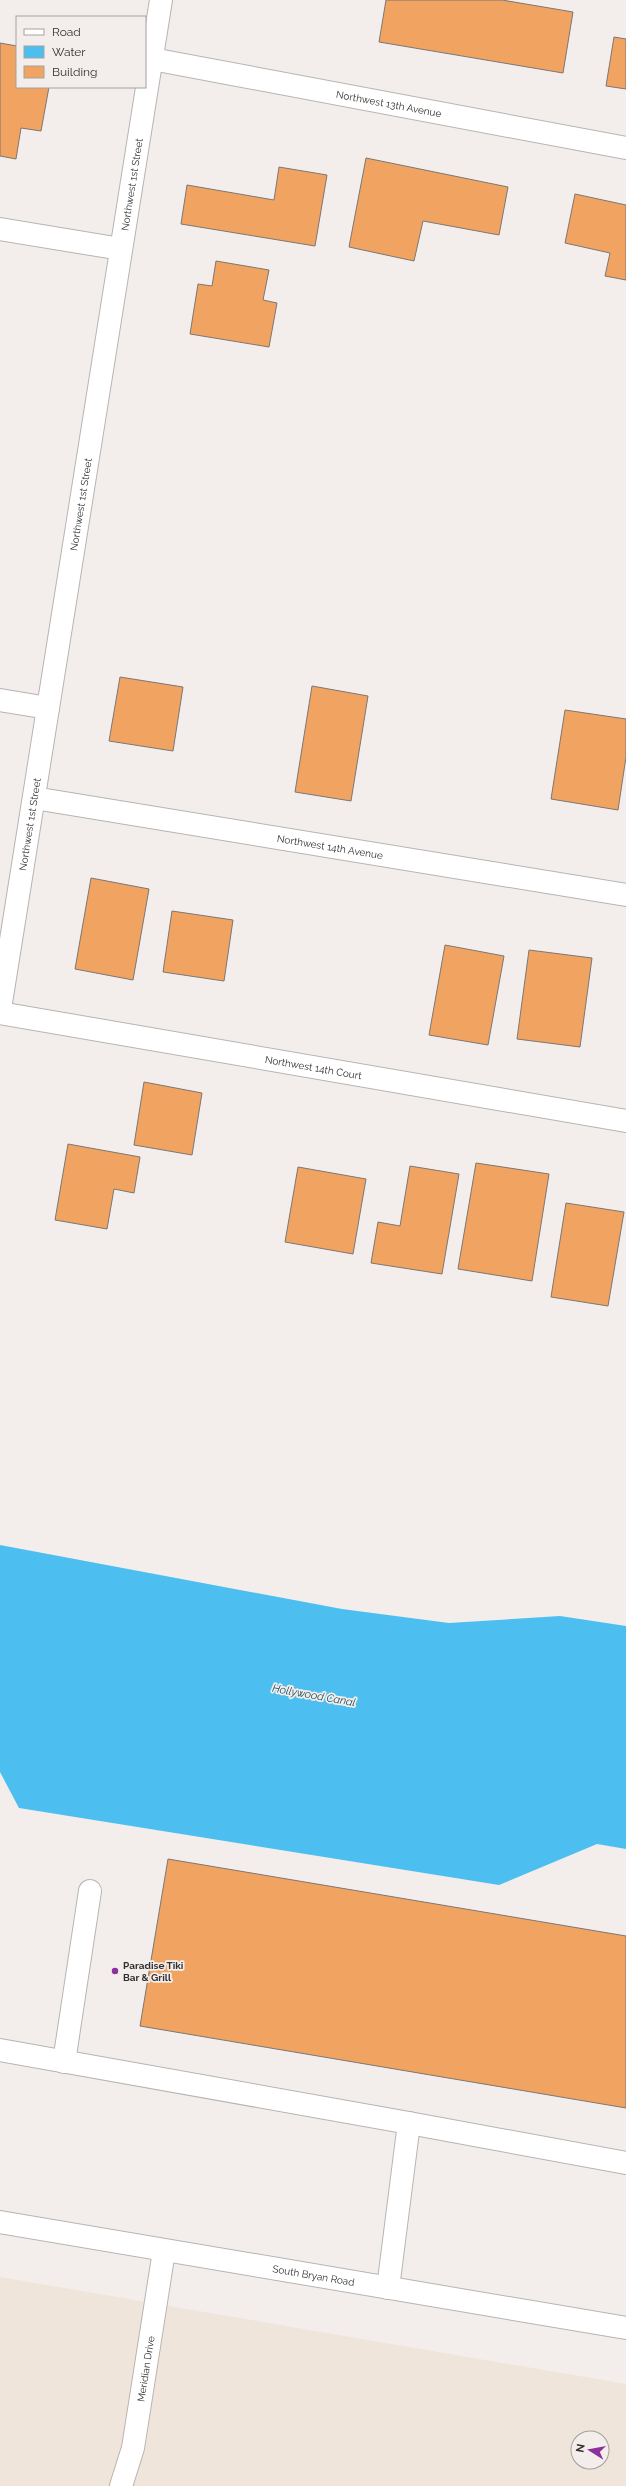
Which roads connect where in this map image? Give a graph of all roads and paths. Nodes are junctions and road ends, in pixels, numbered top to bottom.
1 (161, 0) edge
2 (152, 59) junction
3 (626, 148) edge
4 (0, 228) edge
5 (121, 249) junction
6 (0, 700) edge
7 (48, 708) junction
8 (34, 798) junction
9 (626, 895) edge
10 (2, 987) edge
11 (0, 1009) edge
12 (0, 1013) edge
13 (626, 1121) edge
14 (90, 1891) dead end
15 (0, 2050) edge
16 (64, 2062) junction
17 (410, 2123) junction
18 (626, 2163) edge
19 (0, 2222) edge
20 (164, 2250) junction
21 (388, 2288) junction
22 (626, 2328) edge
23 (122, 2486) edge

1 - 2 street, Northwest 1st Street
2 - 3 street, Northwest 13th Avenue
2 - 5 street, Northwest 1st Street
4 - 5 street
5 - 7 street, Northwest 1st Street
6 - 7 street
7 - 8 street, Northwest 1st Street
8 - 9 street, Northwest 14th Avenue
8 - 10 street, Northwest 1st Street
10 - 11 street, Northwest 1st Street
12 - 13 street, Northwest 14th Court
14 - 16 street
15 - 16 street
16 - 17 street
17 - 18 street
17 - 21 street
19 - 20 street, South Bryan Road
20 - 21 street, South Bryan Road
20 - 23 street, Meridian Drive
21 - 22 street, South Bryan Road

